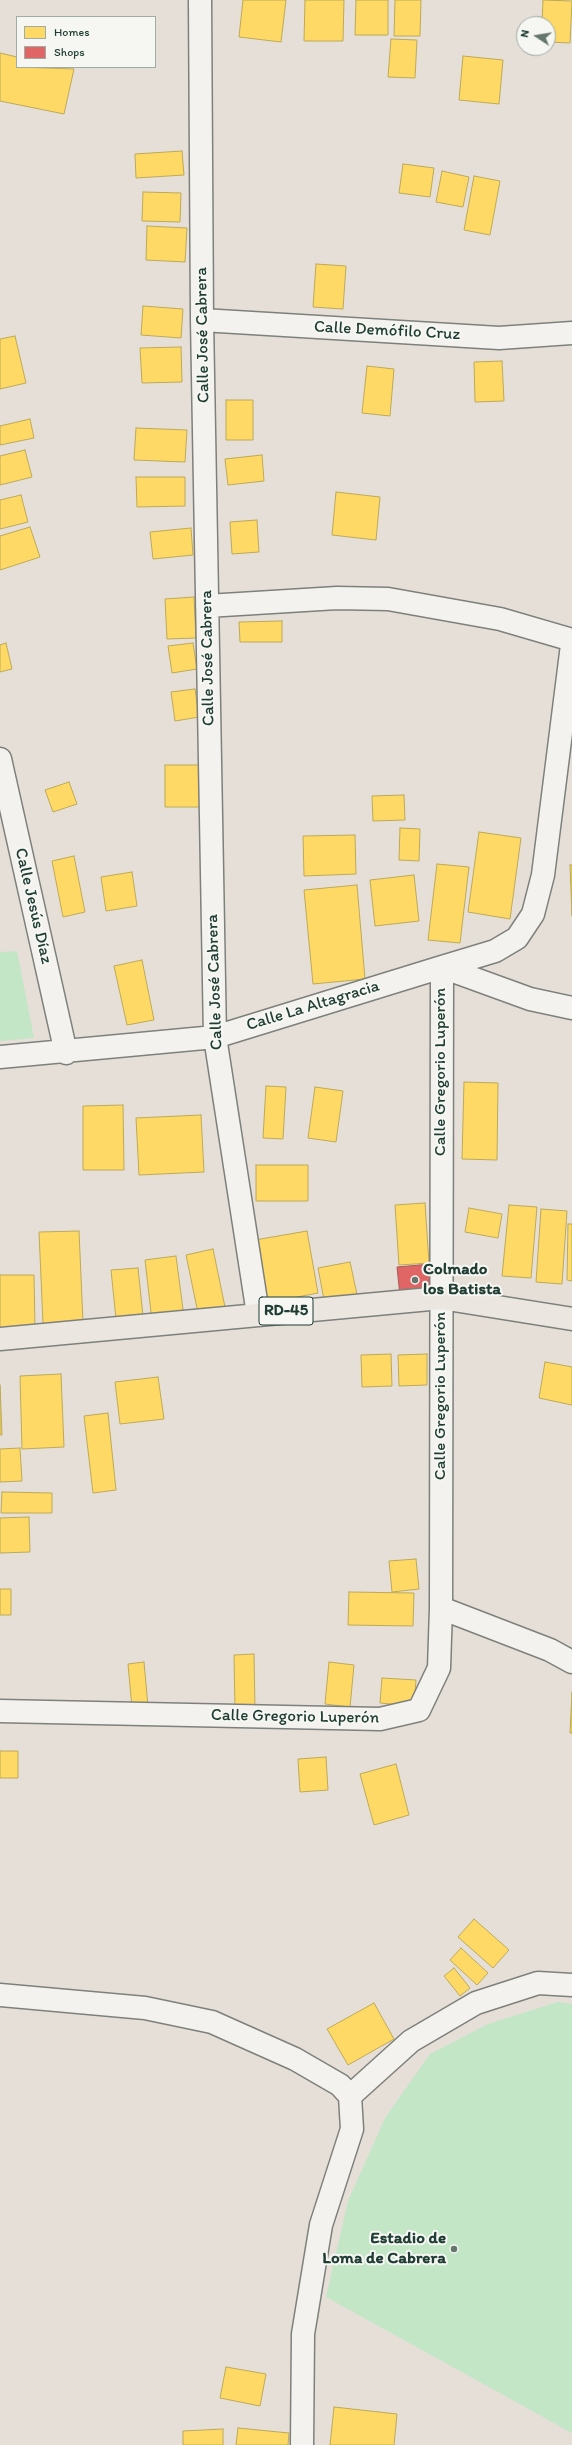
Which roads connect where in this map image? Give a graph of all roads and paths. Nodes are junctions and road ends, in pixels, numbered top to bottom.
1 (200, 0) edge
2 (202, 320) junction
3 (572, 333) edge
4 (207, 606) junction
5 (572, 640) edge
6 (572, 645) edge
7 (0, 759) edge
8 (442, 967) junction
9 (572, 1008) edge
10 (215, 1036) junction
11 (66, 1053) junction
12 (0, 1057) edge
13 (441, 1298) junction
14 (258, 1314) junction
15 (572, 1319) edge
16 (0, 1339) edge
17 (441, 1608) junction
18 (572, 1662) edge
19 (0, 1711) edge
20 (572, 1985) edge
21 (0, 1995) edge
22 (350, 2096) junction
23 (302, 2445) edge

1 - 2 street, Calle José Cabrera
2 - 3 street, Calle Demófilo Cruz
2 - 4 street, Calle José Cabrera
4 - 5 street
4 - 10 street, Calle José Cabrera
6 - 8 street, Calle Gregorio Luperón
7 - 11 street, Calle Jesús Díaz
8 - 9 street
8 - 10 street, Calle La Altagracia
8 - 13 street, Calle Gregorio Luperón
10 - 11 street, Calle La Altagracia
10 - 14 street, Calle José Cabrera
11 - 12 street, Calle La Altagracia
13 - 14 main road, RD-45
13 - 15 main road, RD-45
13 - 17 street, Calle Gregorio Luperón
14 - 16 main road, RD-45
17 - 18 street
17 - 19 street, Calle Gregorio Luperón
20 - 22 street
21 - 22 street
22 - 23 street

